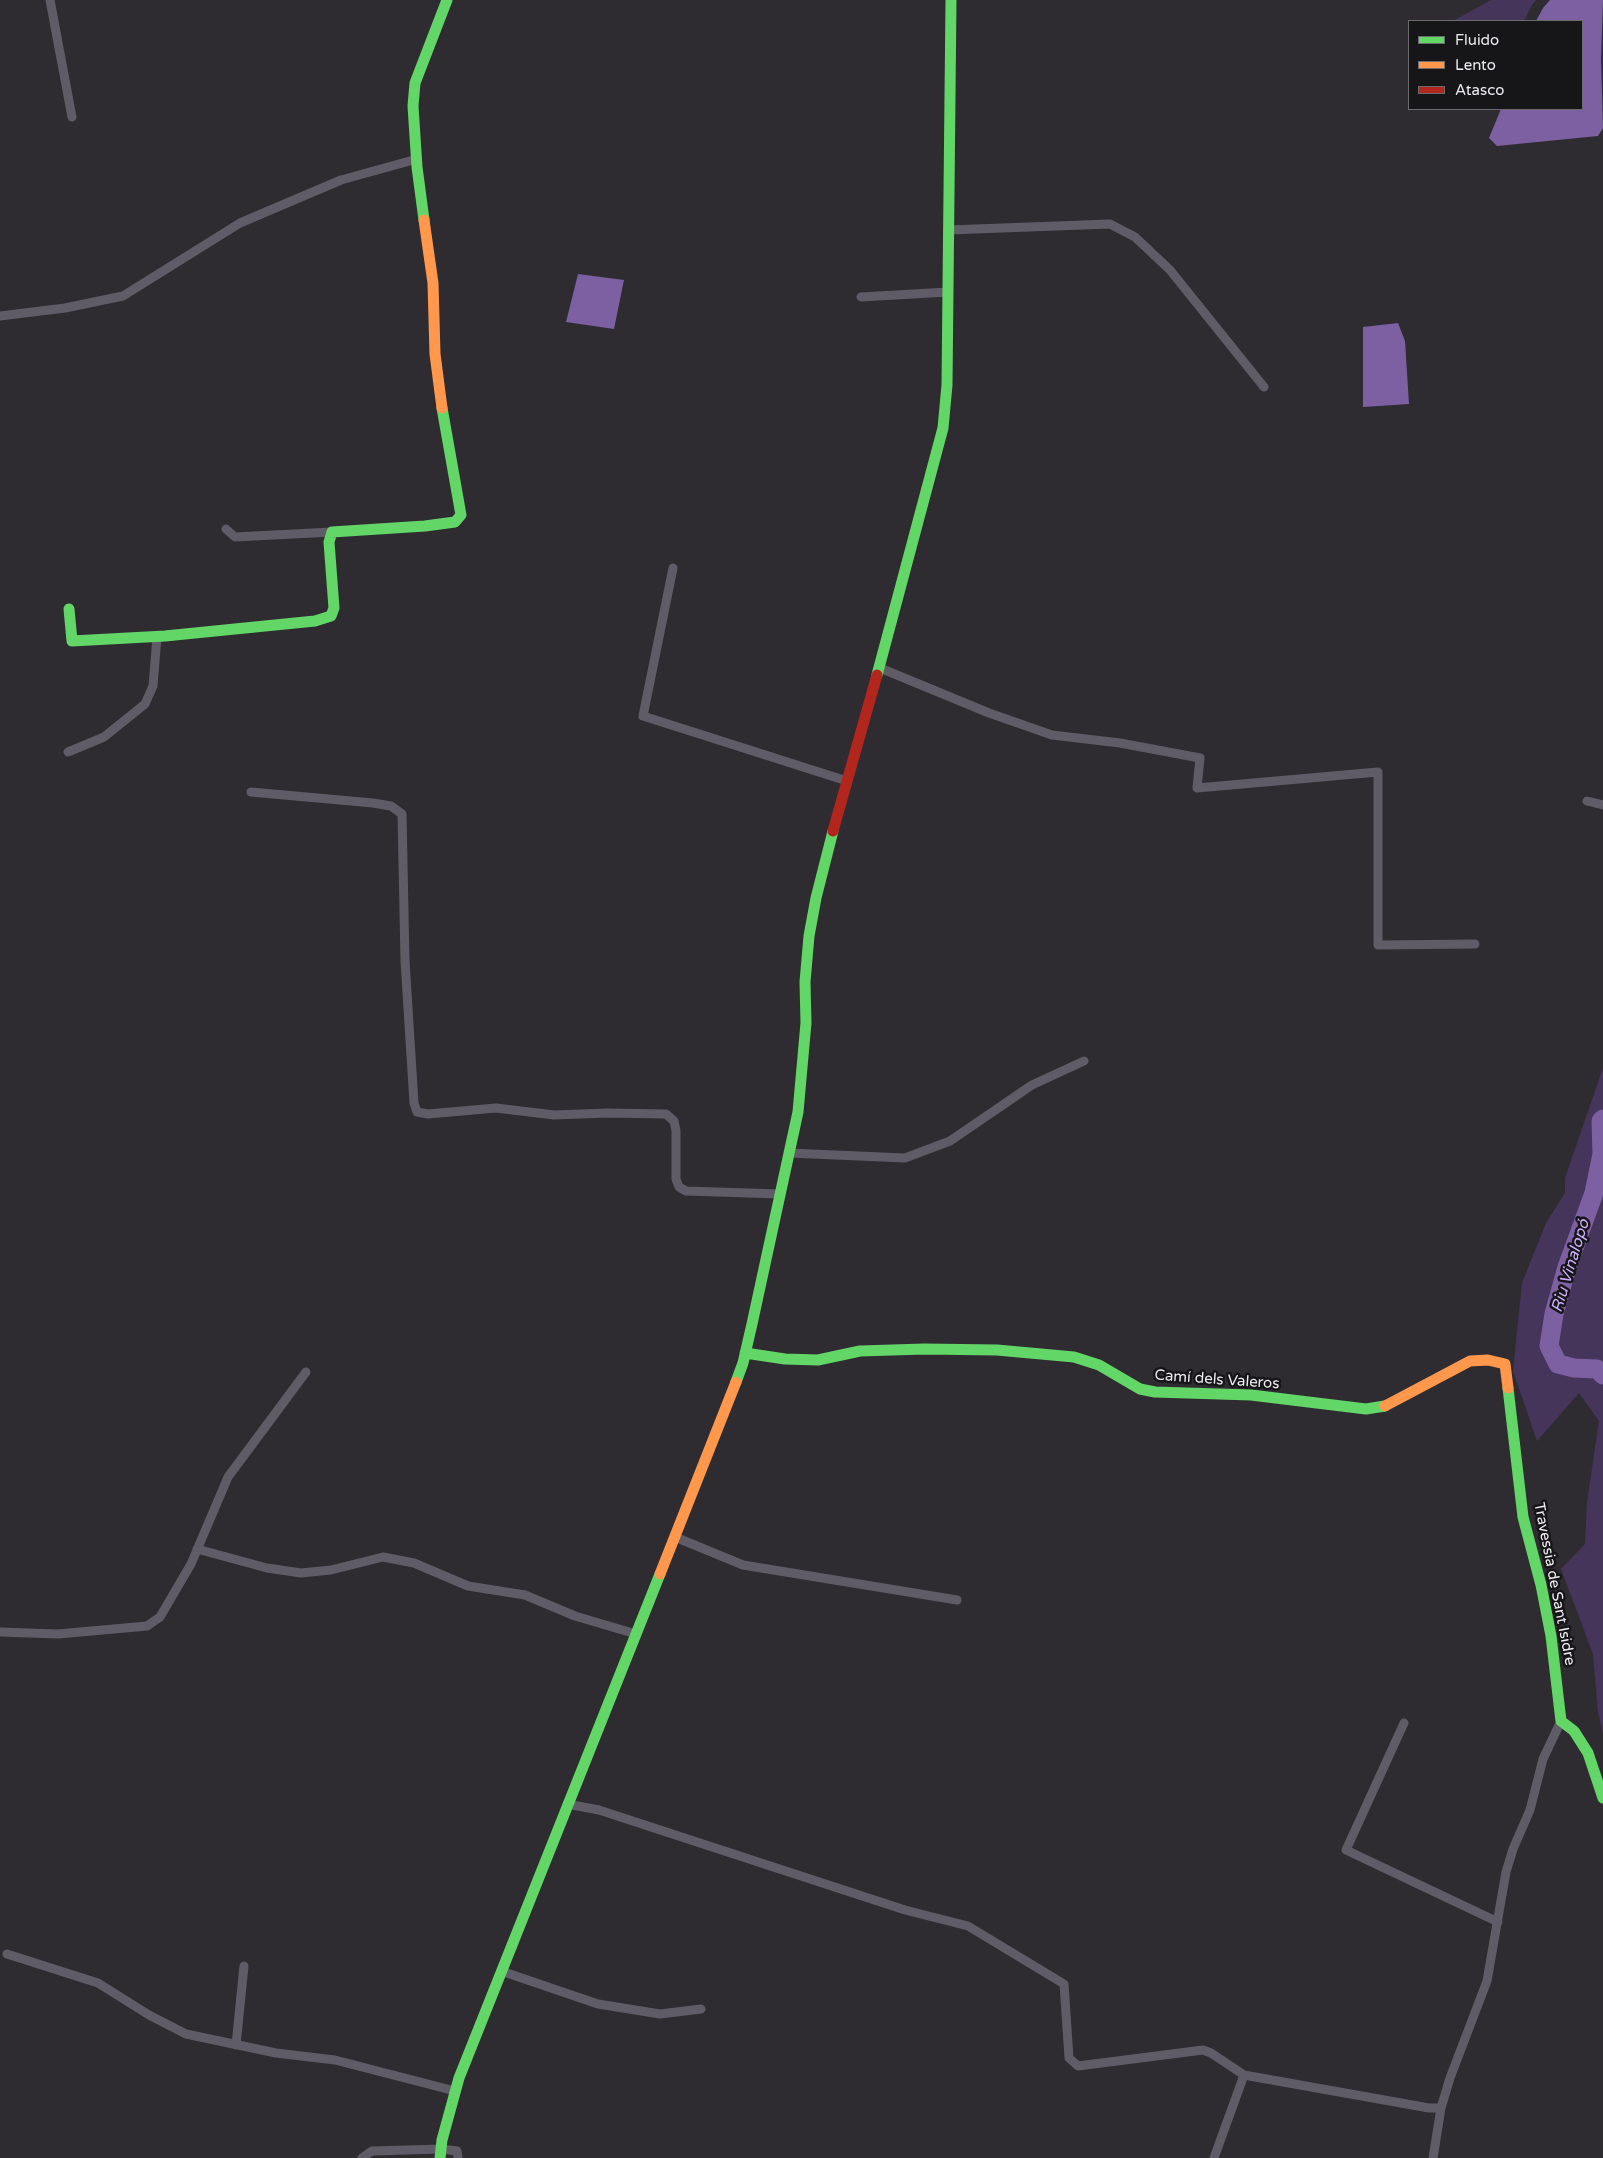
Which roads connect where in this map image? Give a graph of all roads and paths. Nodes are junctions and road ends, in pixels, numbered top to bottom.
1 (50, 0) edge
2 (447, 0) edge
3 (951, 0) edge
4 (72, 117) dead end
5 (417, 159) junction
6 (948, 230) junction
7 (948, 292) junction
8 (861, 297) dead end
9 (0, 316) edge
10 (1264, 387) dead end
11 (226, 529) dead end
12 (332, 532) junction
13 (673, 568) dead end
14 (69, 609) dead end
15 (157, 636) junction
16 (880, 668) junction
17 (68, 752) dead end
18 (847, 781) junction
19 (251, 792) dead end
20 (1587, 800) dead end
21 (1603, 805) edge
22 (1475, 944) dead end
23 (1084, 1061) dead end
24 (789, 1153) junction
25 (780, 1194) junction
26 (745, 1354) junction
27 (1505, 1364) joint
28 (306, 1372) dead end
29 (675, 1536) junction
30 (197, 1549) junction
31 (957, 1600) dead end
32 (0, 1632) edge
33 (636, 1634) junction
34 (1560, 1721) junction
35 (1404, 1723) dead end
36 (1603, 1798) edge
37 (567, 1804) junction
38 (1498, 1922) junction
39 (7, 1954) dead end
40 (244, 1966) dead end
41 (501, 1971) junction
42 (701, 2009) dead end
43 (236, 2045) junction
44 (1244, 2075) junction
45 (455, 2091) junction
46 (1442, 2108) junction
47 (441, 2154) edge
48 (362, 2158) edge
49 (458, 2158) edge
50 (1214, 2158) edge
51 (1433, 2158) edge

1 - 4 street
2 - 5 street
3 - 6 street
5 - 9 street
5 - 12 street
6 - 7 street
6 - 10 street
7 - 8 street
7 - 16 street
11 - 12 street
12 - 15 street
13 - 18 street
14 - 15 street
15 - 17 street
16 - 18 street
16 - 22 street
18 - 24 street
19 - 25 street
20 - 21 street
23 - 24 street
24 - 25 street
25 - 26 street
26 - 27 street, Camí dels Valeros
26 - 29 street
27 - 34 street, Travessia de Sant Isidre
28 - 30 street
29 - 31 street
29 - 33 street
30 - 32 street
30 - 33 street
33 - 37 street
34 - 36 street
34 - 38 street
35 - 38 street
37 - 41 street
37 - 44 street
38 - 46 street
39 - 43 street
40 - 43 street
41 - 42 street
41 - 45 street
43 - 45 street
44 - 46 street
44 - 50 street
45 - 47 street
46 - 51 street
47 - 48 street
47 - 49 street

